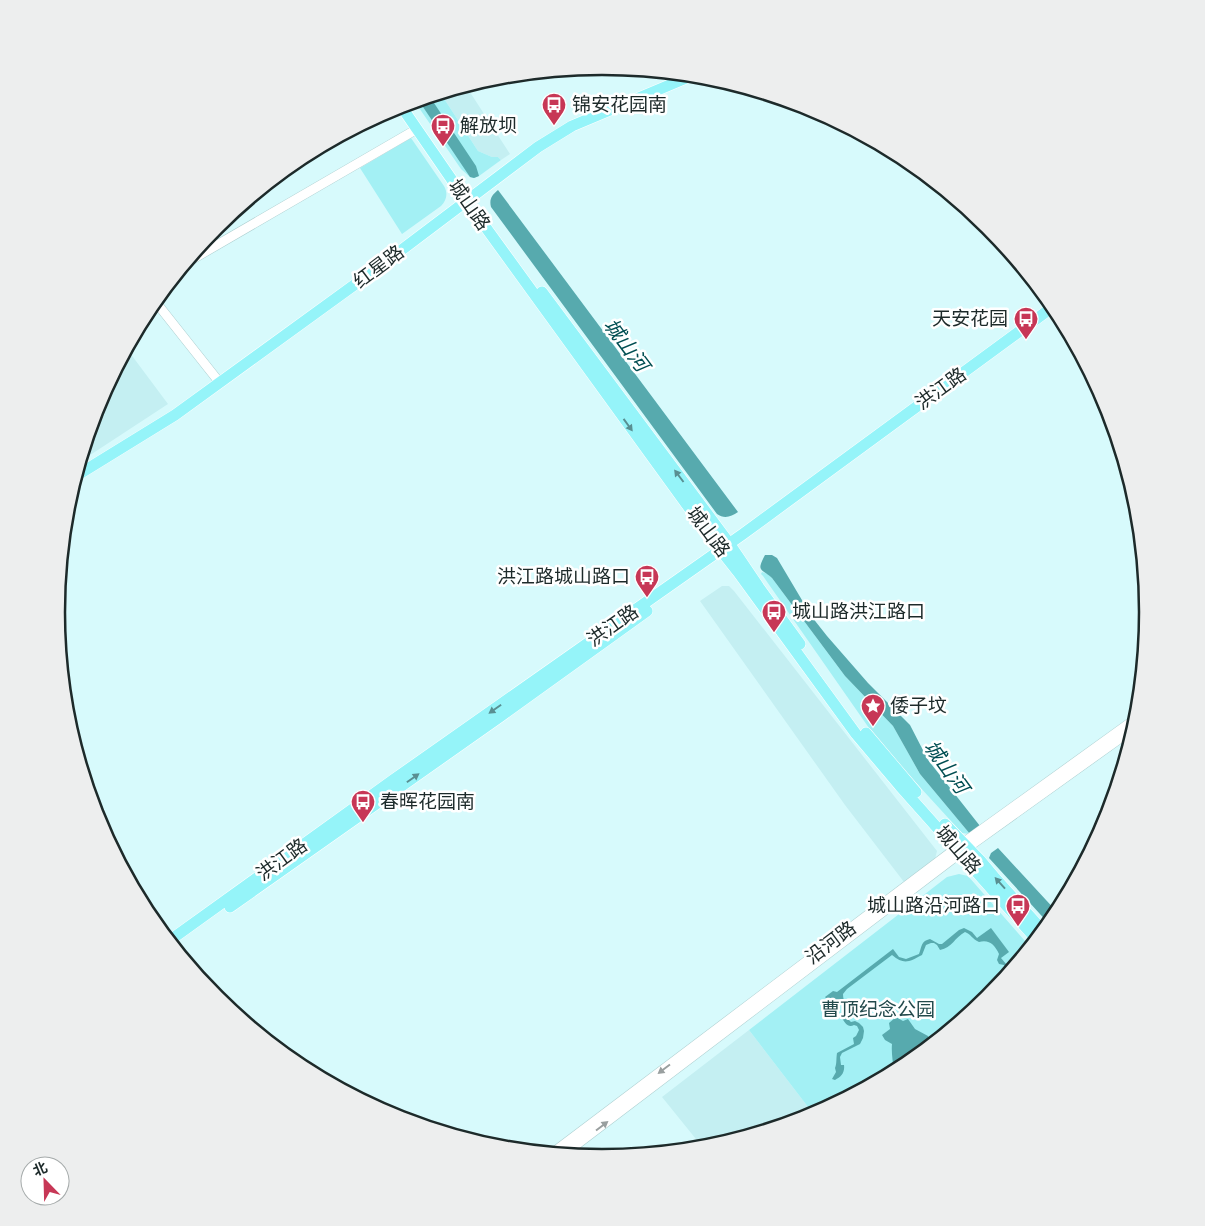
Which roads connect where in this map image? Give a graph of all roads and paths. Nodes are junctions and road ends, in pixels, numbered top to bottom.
1 (665, 79) edge
2 (679, 81) edge
3 (411, 111) edge
4 (406, 113) edge
5 (417, 129) junction
6 (467, 196) junction
7 (204, 253) edge
8 (160, 308) edge
9 (1047, 311) edge
10 (1050, 315) edge
11 (216, 378) junction
12 (86, 464) edge
13 (84, 471) edge
14 (727, 549) junction
15 (1129, 724) edge
16 (1126, 734) edge
17 (962, 848) junction
18 (1039, 926) edge
19 (1033, 934) edge
20 (174, 937) edge
21 (179, 943) edge
22 (558, 1148) edge
23 (571, 1149) edge

1 - 6 main road, 红星路
2 - 6 main road, 红星路
3 - 6 main road, 城山路
4 - 5 main road, 城山路
5 - 6 main road, 城山路
5 - 7 street
6 - 11 main road, 红星路
6 - 13 main road, 红星路
6 - 14 main road, 城山路
8 - 11 street
9 - 14 main road, 洪江路
10 - 14 main road, 洪江路
11 - 12 main road, 红星路
14 - 17 main road, 城山路
14 -> 20 main road, 洪江路
21 -> 14 main road, 洪江路
15 - 17 street, 沿河路
16 - 17 street, 沿河路
18 -> 17 main road, 城山路
17 - 19 main road, 城山路
17 -> 22 street, 沿河路
23 -> 17 street, 沿河路

